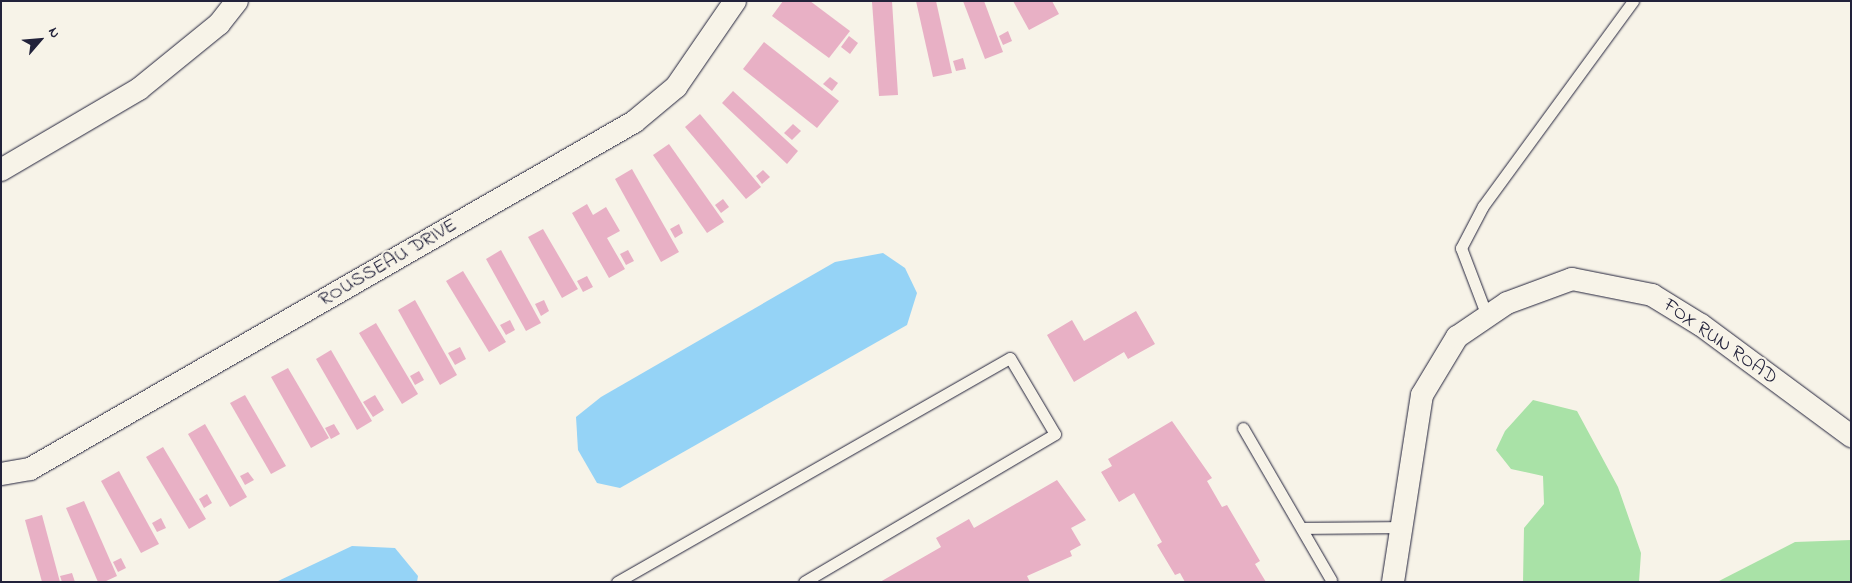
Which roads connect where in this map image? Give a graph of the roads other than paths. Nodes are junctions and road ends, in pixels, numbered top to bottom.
1 (237, 1) edge
2 (736, 1) edge
3 (1633, 1) edge
4 (1, 170) edge
5 (1487, 316) junction
6 (1244, 428) dead end
7 (1851, 436) edge
8 (1, 474) edge
9 (1403, 527) junction
10 (1302, 528) junction
11 (1331, 580) dead end
12 (617, 582) edge
13 (804, 582) edge
14 (1393, 582) edge

1 - 4 street
2 - 8 street, ROUSSEAU DRIVE
3 - 5 lane
5 - 7 street, FOX RUN ROAD
5 - 9 street, FOX RUN ROAD
6 - 10 lane
9 - 10 lane
9 - 14 street, FOX RUN ROAD
10 - 11 lane
12 - 13 lane

